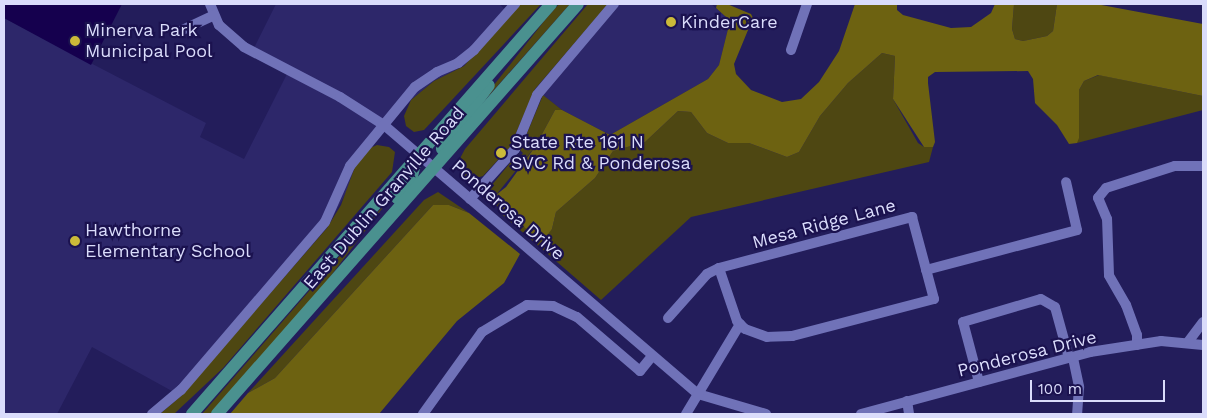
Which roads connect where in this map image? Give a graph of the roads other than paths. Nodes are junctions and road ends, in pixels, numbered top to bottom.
1 (210, 4) edge
2 (515, 4) edge
3 (551, 4) edge
4 (578, 4) edge
5 (614, 4) edge
6 (807, 4) edge
7 (214, 15) junction
8 (533, 24) junction
9 (178, 32) dead end
10 (791, 50) dead end
11 (384, 125) junction
12 (418, 154) junction
13 (1203, 166) edge
14 (435, 167) junction
15 (1066, 182) dead end
16 (470, 199) junction
17 (719, 268) junction
18 (926, 270) junction
19 (302, 318) junction
20 (668, 318) dead end
21 (1203, 322) edge
22 (740, 324) junction
23 (1188, 342) junction
24 (1138, 345) junction
25 (1203, 345) edge
26 (652, 356) junction
27 (1071, 358) junction
28 (979, 382) junction
29 (698, 394) junction
30 (907, 401) junction
31 (152, 414) edge
32 (192, 414) edge
33 (217, 414) edge
34 (423, 414) edge
35 (686, 414) edge
36 (766, 414) edge
37 (861, 414) edge
38 (909, 414) edge
39 (1077, 414) edge

1 - 7 street, Ponderosa Drive
2 - 11 street, East Dublin Granville Road
3 - 8 main road, East Dublin Granville Road
4 - 14 main road, East Dublin Granville Road
5 - 16 street
6 - 10 street
7 - 9 street
7 - 11 street, Ponderosa Drive
8 - 12 main road, East Dublin Granville Road
8 - 14 main road
11 - 12 street, Ponderosa Drive
11 - 31 street, East Dublin Granville Road
12 - 14 street, Ponderosa Drive
12 - 19 main road
12 - 32 main road, East Dublin Granville Road
13 - 24 street
14 - 16 street, Ponderosa Drive
14 - 19 main road, East Dublin Granville Road
15 - 18 street
16 - 26 street, Ponderosa Drive
17 - 18 street, Mesa Ridge Lane
17 - 20 street, Mesa Ridge Lane
17 - 22 street
18 - 22 street
19 - 33 main road, East Dublin Granville Road
21 - 23 street
22 - 29 street
23 - 24 street, Ponderosa Drive
23 - 25 street, Ponderosa Drive
24 - 27 street, Ponderosa Drive
26 - 29 street, Ponderosa Drive
26 - 34 street
27 - 28 street, Ponderosa Drive
27 - 28 street
27 - 39 street
28 - 30 street, Ponderosa Drive
29 - 35 street
29 - 36 street, Ponderosa Drive
30 - 37 street, Ponderosa Drive
30 - 38 street

